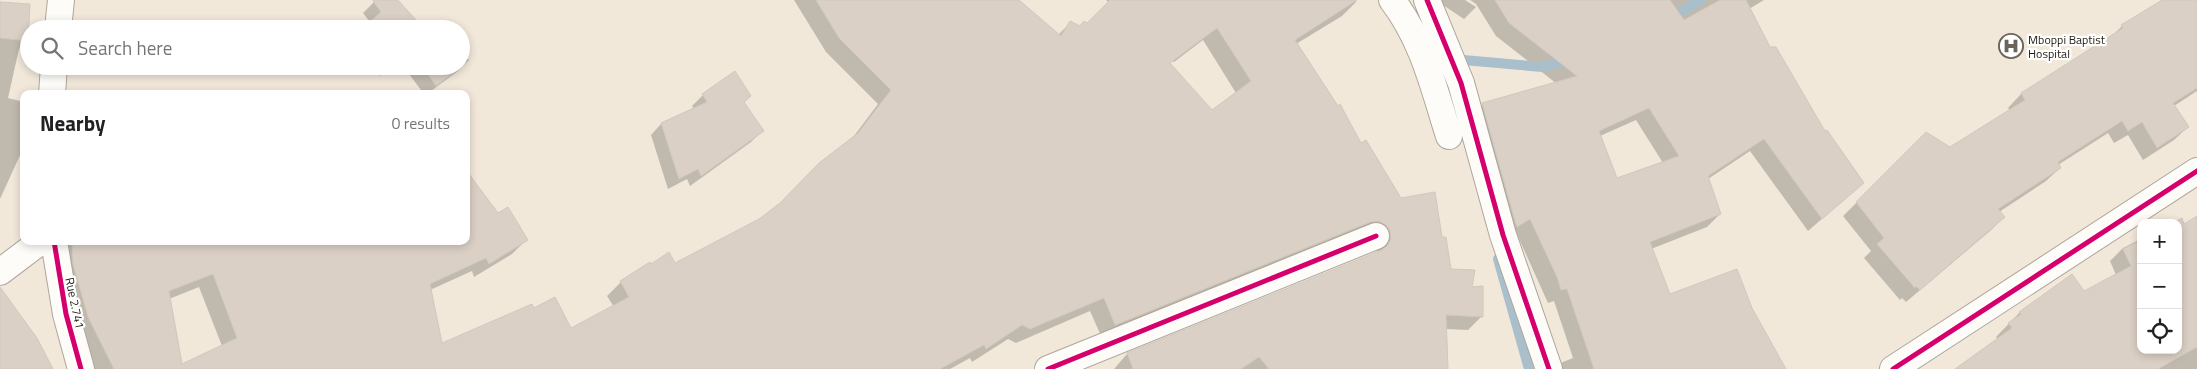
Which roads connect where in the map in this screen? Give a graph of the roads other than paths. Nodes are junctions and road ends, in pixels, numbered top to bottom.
1 (60, 0) edge
2 (1392, 0) edge
3 (1427, 0) edge
4 (59, 20) edge
5 (53, 75) edge
6 (52, 90) edge
7 (1449, 136) dead end
8 (2197, 171) edge
9 (1376, 236) dead end
10 (36, 245) edge
11 (55, 245) edge
12 (0, 272) edge
13 (81, 369) edge
14 (1048, 369) edge
15 (1549, 369) edge
16 (1893, 369) edge

1 - 4 street
2 - 7 street
3 - 15 street
5 - 6 street
8 - 16 street
9 - 14 street
10 - 12 street
11 - 13 street, Rue 2.741

